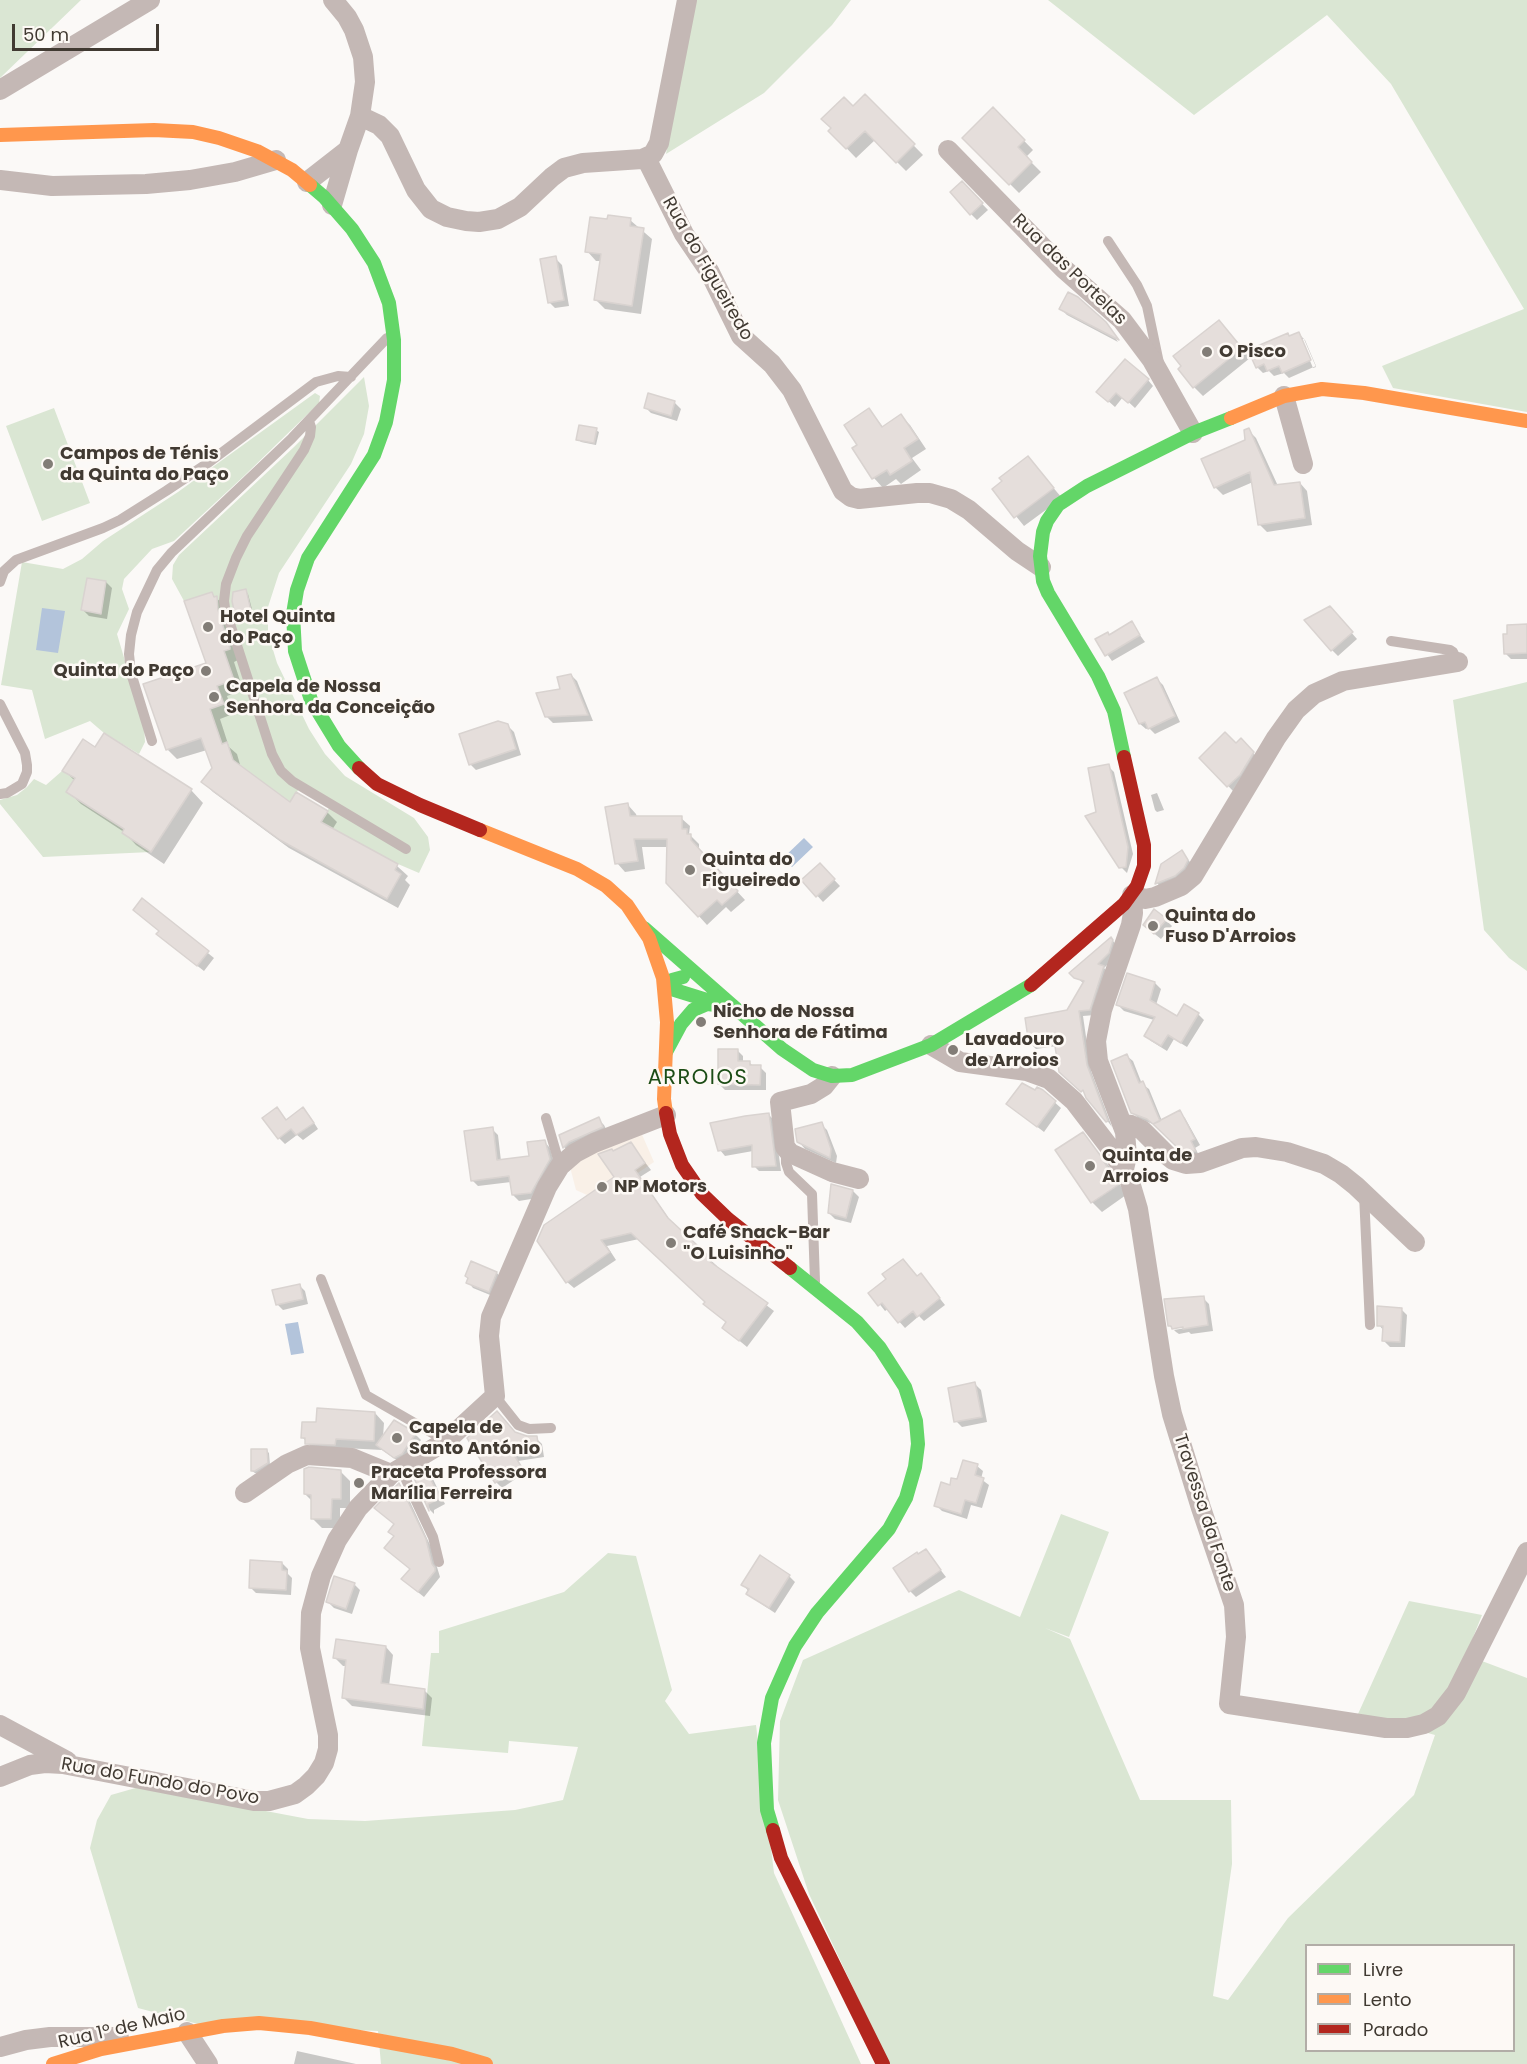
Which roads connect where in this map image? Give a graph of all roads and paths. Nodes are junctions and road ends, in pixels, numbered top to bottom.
1 (150, 0) edge
2 (333, 0) edge
3 (687, 0) edge
4 (0, 90) edge
5 (360, 116) junction
6 (0, 135) edge
7 (348, 150) junction
8 (948, 150) dead end
9 (646, 158) junction
10 (276, 160) junction
11 (0, 180) edge
12 (307, 182) junction
13 (332, 205) junction
14 (1108, 241) dead end
15 (394, 331) junction
16 (1161, 375) junction
17 (351, 377) junction
18 (1284, 396) junction
19 (309, 421) junction
20 (1527, 421) edge
21 (1193, 434) junction
22 (1303, 464) dead end
23 (1041, 567) junction
24 (0, 582) edge
25 (1391, 641) dead end
26 (1458, 662) joint
27 (0, 704) edge
28 (152, 741) dead end
29 (0, 794) edge
30 (406, 849) dead end
31 (1132, 895) junction
32 (644, 928) junction
33 (711, 986) junction
34 (665, 987) junction
35 (728, 1007) junction
36 (746, 1016) junction
37 (931, 1045) junction
38 (666, 1052) junction
39 (832, 1076) junction
40 (666, 1115) junction
41 (546, 1118) dead end
42 (1122, 1124) junction
43 (786, 1149) junction
44 (560, 1166) junction
45 (1124, 1169) junction
46 (859, 1179) dead end
47 (1364, 1194) junction
48 (1415, 1242) dead end
49 (321, 1279) dead end
50 (815, 1287) junction
51 (1370, 1325) dead end
52 (495, 1396) junction
53 (551, 1428) dead end
54 (446, 1441) junction
55 (396, 1471) junction
56 (245, 1493) dead end
57 (1527, 1552) edge
58 (439, 1562) dead end
59 (0, 1725) edge
60 (81, 1767) junction
61 (0, 1777) edge
62 (193, 2031) junction
63 (159, 2038) junction
64 (0, 2047) edge
65 (53, 2064) edge
66 (208, 2064) edge
67 (486, 2064) edge
68 (883, 2064) edge

1 - 4 street
2 - 5 street
3 - 9 street
5 - 7 street
5 - 9 street
6 - 10 main road
7 - 12 street
7 - 13 street
8 - 16 street, Rua das Portelas
9 - 23 street, Rua do Figueiredo
10 - 11 street
10 - 12 main road
12 - 13 main road
13 - 15 main road
14 - 16 lane
15 - 17 lane
15 - 32 main road
16 - 21 street, Rua das Portelas
17 - 19 lane
17 - 24 lane
18 - 20 main road
18 - 21 main road
18 - 22 street
19 - 28 lane
19 - 30 lane
21 - 23 main road
23 - 31 main road
25 - 26 lane
26 - 31 street
27 - 29 lane
31 - 37 main road
31 - 42 street
32 - 33 main road
32 - 34 main road
33 - 34 main road
33 - 36 main road
34 - 35 main road
34 - 38 main road
35 - 36 main road
35 - 38 main road
36 - 39 main road
37 - 39 main road
37 - 45 street, Travessa da Fonte
38 - 40 main road
39 - 43 street
40 - 44 street
40 - 50 main road
41 - 44 lane
42 - 45 street
42 - 47 street
43 - 46 street
43 - 50 lane
44 - 52 street
45 - 57 street, Travessa da Fonte
47 - 48 street
47 - 51 lane
49 - 54 lane
50 - 68 main road
52 - 53 lane
52 - 54 street, Rua do Fundo do Povo
54 - 55 street, Rua do Fundo do Povo
55 - 56 street
55 - 58 lane
55 - 60 street, Rua do Fundo do Povo
59 - 60 street
60 - 61 street, Rua do Fundo do Povo
62 - 63 main road, Rua 1º de Maio
62 - 66 street
62 - 67 main road, Rua 1º de Maio
63 - 64 street
63 - 65 main road, Rua 1º de Maio

